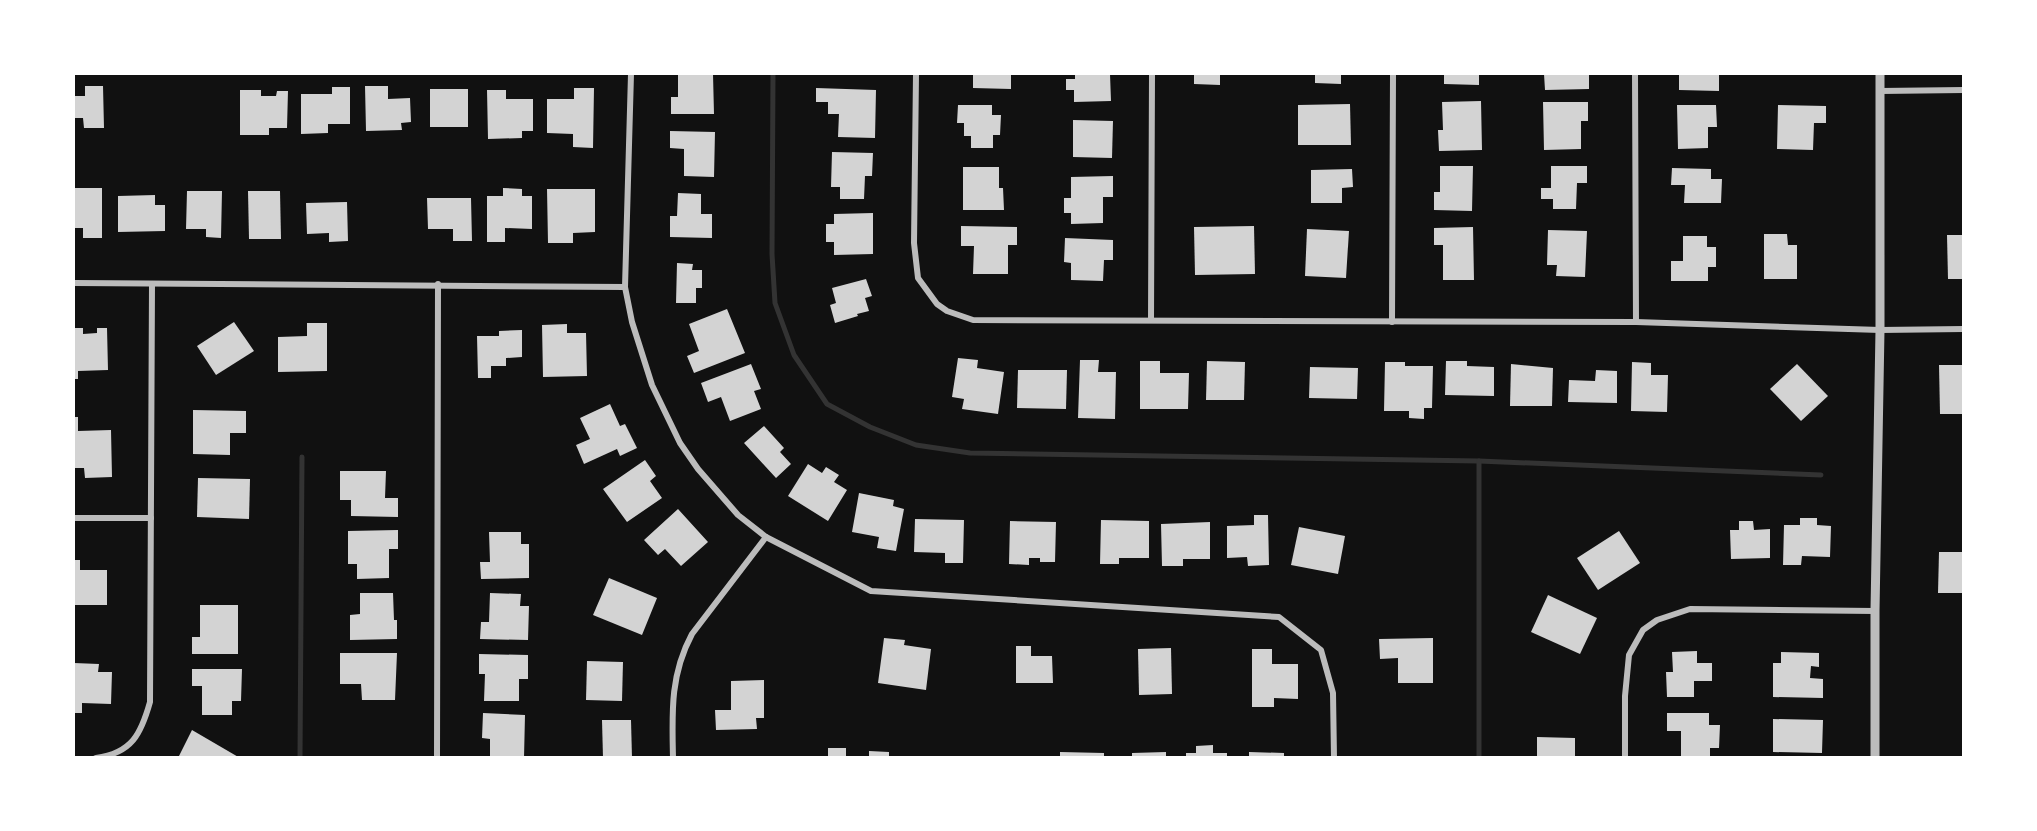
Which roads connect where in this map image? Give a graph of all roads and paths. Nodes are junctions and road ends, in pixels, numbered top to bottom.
1 (631, 74) edge
2 (916, 74) edge
3 (1152, 74) edge
4 (1393, 74) edge
5 (1635, 74) edge
6 (1880, 74) edge
7 (1964, 90) edge
8 (1880, 92) junction
9 (74, 283) edge
10 (152, 284) junction
11 (438, 284) junction
12 (625, 287) junction
13 (1151, 320) junction
14 (1392, 322) junction
15 (1636, 322) junction
16 (1964, 329) edge
17 (1880, 330) junction
18 (74, 518) edge
19 (151, 518) junction
20 (766, 537) junction
21 (1875, 611) junction
22 (96, 758) edge
23 (437, 758) edge
24 (673, 758) edge
25 (1334, 758) edge
26 (1625, 758) edge
27 (1875, 758) edge

1 - 12 street
2 - 13 street
3 - 13 street
4 - 14 street
5 - 15 street
6 - 8 street
7 - 8 street
8 - 17 street
9 - 10 street
10 - 11 street
10 - 19 street
11 - 12 street
11 - 23 street
12 - 20 street
13 - 14 street
14 - 15 street
15 - 17 street
16 - 17 street
17 - 21 street
18 - 19 street
19 - 22 street
20 - 24 street
20 - 25 street
21 - 26 street
21 - 27 street

